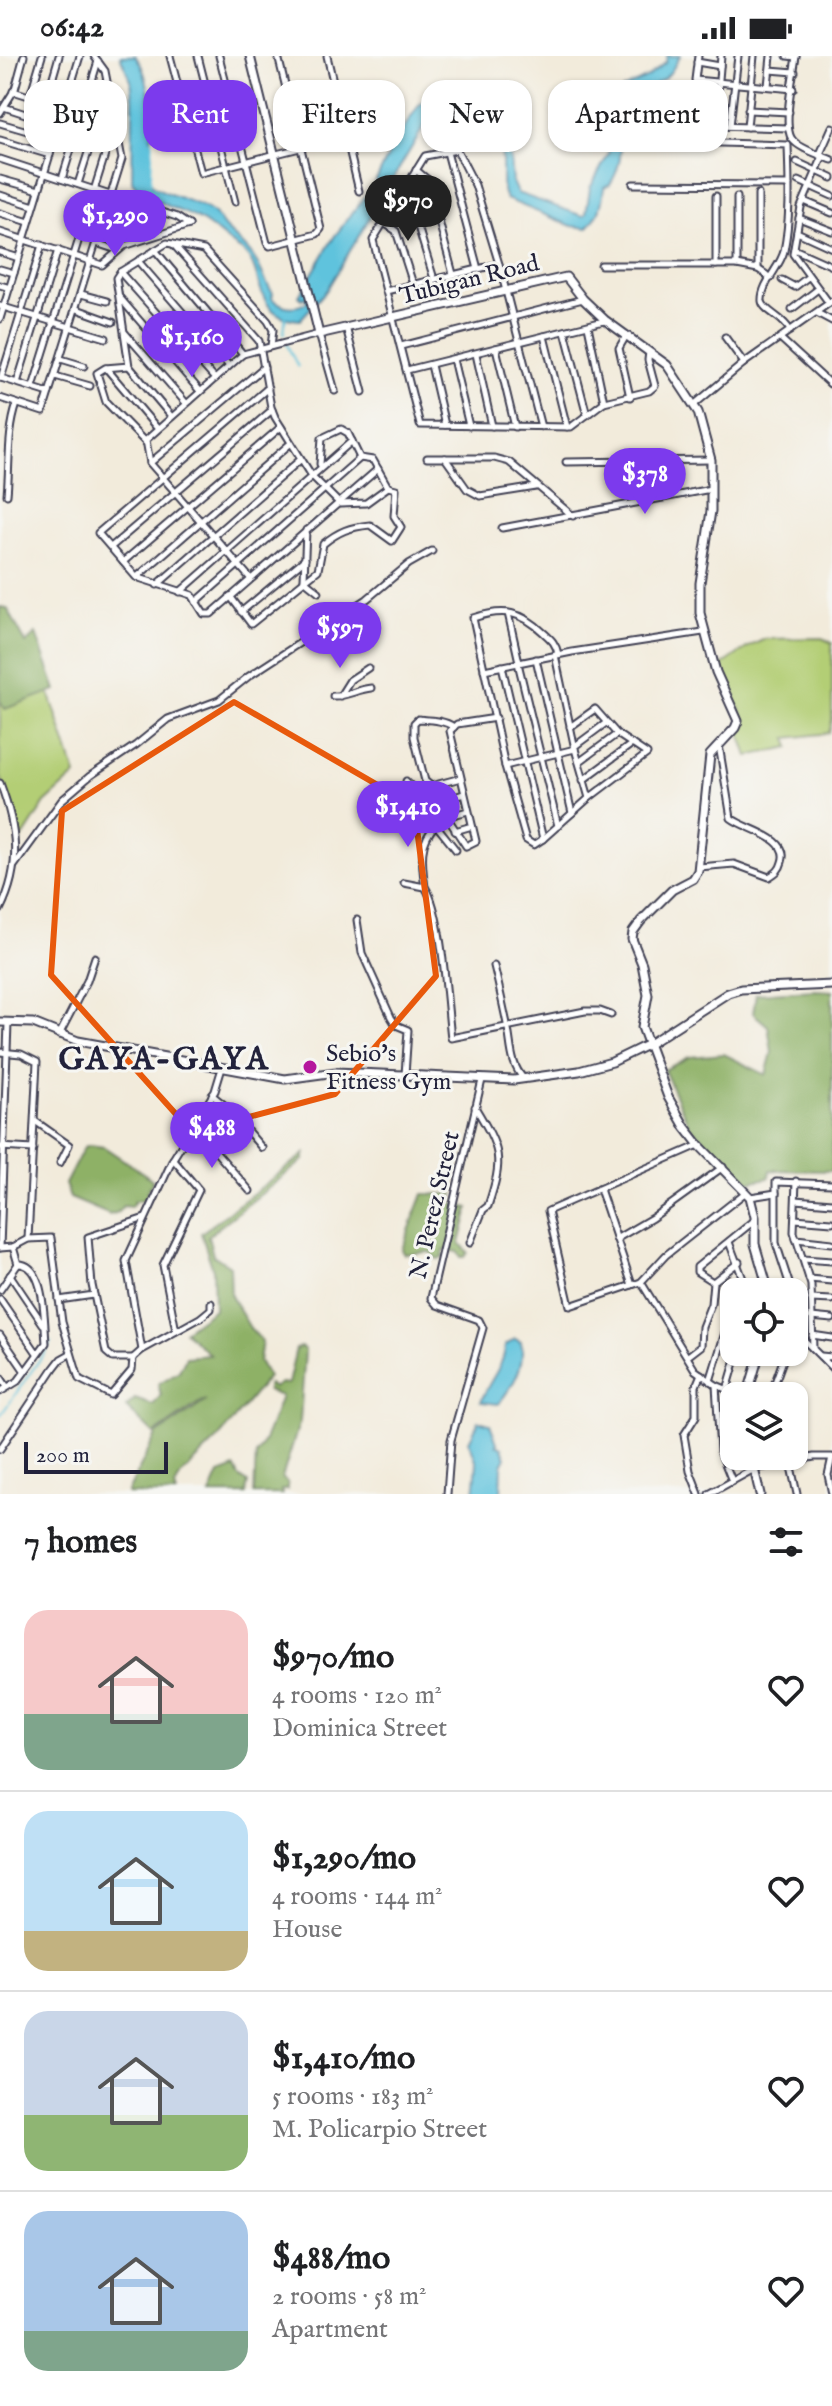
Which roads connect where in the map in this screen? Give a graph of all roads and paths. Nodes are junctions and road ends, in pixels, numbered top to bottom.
1 (24, 56) edge
2 (42, 56) edge
3 (59, 56) edge
4 (80, 56) edge
5 (170, 56) edge
6 (198, 56) edge
7 (219, 56) edge
8 (250, 56) edge
9 (278, 56) edge
10 (327, 56) edge
11 (721, 56) edge
12 (738, 56) edge
13 (754, 56) edge
14 (771, 56) edge
15 (787, 56) edge
16 (796, 56) edge
17 (96, 59) edge
18 (698, 59) edge
19 (720, 66) junction
20 (770, 70) junction
21 (795, 72) junction
22 (35, 80) edge
23 (52, 80) edge
24 (72, 80) edge
25 (91, 80) edge
26 (107, 80) edge
27 (284, 80) edge
28 (695, 80) edge
29 (720, 80) edge
30 (728, 83) edge
31 (734, 83) junction
32 (751, 85) junction
33 (768, 86) junction
34 (793, 89) junction
35 (13, 91) junction
36 (24, 94) edge
37 (2, 110) edge
38 (748, 110) junction
39 (789, 112) junction
40 (24, 116) edge
41 (0, 123) edge
42 (730, 126) joint
43 (747, 127) junction
44 (832, 127) edge
45 (788, 128) junction
46 (24, 130) edge
47 (0, 140) edge
48 (728, 143) edge
49 (51, 152) edge
50 (71, 152) edge
51 (88, 152) edge
52 (106, 152) edge
53 (120, 152) edge
54 (288, 152) edge
55 (301, 152) edge
56 (447, 152) joint
57 (458, 152) edge
58 (50, 155) junction
59 (821, 155) junction
60 (275, 156) junction
61 (0, 159) edge
62 (832, 159) edge
63 (247, 162) junction
64 (797, 162) dead end
65 (226, 168) junction
66 (416, 170) junction
67 (816, 171) junction
68 (44, 173) junction
69 (832, 178) edge
70 (0, 179) edge
71 (62, 179) junction
72 (799, 181) dead end
73 (78, 184) junction
74 (633, 184) dead end
75 (789, 185) junction
76 (810, 186) junction
77 (39, 190) junction
78 (95, 190) junction
79 (359, 191) dead end
80 (758, 194) dead end
81 (0, 195) edge
82 (401, 195) junction
83 (112, 196) junction
84 (716, 196) dead end
85 (832, 196) edge
86 (737, 197) dead end
87 (804, 201) junction
88 (235, 202) dead end
89 (34, 206) junction
90 (0, 213) edge
91 (832, 213) edge
92 (799, 218) junction
93 (29, 222) junction
94 (384, 223) junction
95 (101, 226) junction
96 (832, 231) edge
97 (0, 232) edge
98 (797, 232) junction
99 (295, 239) junction
100 (24, 240) junction
101 (144, 240) junction
102 (96, 243) junction
103 (173, 244) junction
104 (42, 245) junction
105 (832, 248) edge
106 (794, 249) junction
107 (58, 250) junction
108 (119, 250) junction
109 (155, 250) junction
110 (0, 252) edge
111 (75, 255) junction
112 (19, 258) junction
113 (90, 260) junction
114 (138, 261) junction
115 (499, 264) junction
116 (601, 265) dead end
117 (716, 265) junction
118 (737, 265) junction
119 (832, 266) edge
120 (0, 269) edge
121 (478, 269) junction
122 (758, 269) junction
123 (120, 272) junction
124 (14, 273) junction
125 (453, 274) junction
126 (808, 277) junction
127 (771, 278) junction
128 (434, 279) junction
129 (782, 280) dead end
130 (413, 284) junction
131 (0, 285) edge
132 (10, 288) junction
133 (507, 289) junction
134 (818, 289) junction
135 (386, 291) junction
136 (80, 294) junction
137 (120, 298) junction
138 (583, 299) junction
139 (107, 301) dead end
140 (831, 302) edge
141 (2, 307) edge
142 (77, 309) junction
143 (792, 309) dead end
144 (20, 312) junction
145 (817, 313) junction
146 (513, 316) junction
147 (37, 317) junction
148 (393, 318) junction
149 (0, 319) edge
150 (605, 320) junction
151 (832, 321) edge
152 (53, 322) junction
153 (113, 322) dead end
154 (588, 326) junction
155 (71, 327) junction
156 (346, 327) junction
157 (565, 331) junction
158 (790, 331) junction
159 (125, 332) junction
160 (319, 334) junction
161 (544, 336) junction
162 (626, 336) junction
163 (725, 337) dead end
164 (106, 338) dead end
165 (780, 338) junction
166 (520, 342) junction
167 (271, 346) junction
168 (401, 346) junction
169 (262, 347) junction
170 (496, 348) junction
171 (649, 352) junction
172 (243, 354) junction
173 (476, 354) junction
174 (61, 359) junction
175 (453, 359) junction
176 (744, 363) junction
177 (431, 365) junction
178 (84, 366) dead end
179 (129, 366) junction
180 (229, 366) junction
181 (264, 367) junction
182 (105, 368) junction
183 (407, 370) junction
184 (55, 376) junction
185 (0, 378) edge
186 (215, 379) junction
187 (17, 383) junction
188 (830, 384) edge
189 (90, 386) dead end
190 (33, 387) junction
191 (268, 388) junction
192 (200, 391) junction
193 (335, 391) dead end
194 (363, 392) dead end
195 (49, 393) junction
196 (630, 397) junction
197 (0, 398) edge
198 (604, 402) junction
199 (186, 403) junction
200 (17, 404) junction
201 (695, 404) junction
202 (272, 410) junction
203 (587, 415) junction
204 (171, 416) junction
205 (445, 425) junction
206 (469, 426) junction
207 (492, 426) junction
208 (281, 427) junction
209 (322, 427) dead end
210 (515, 427) junction
211 (541, 427) junction
212 (567, 427) junction
213 (157, 428) junction
214 (322, 438) junction
215 (352, 441) junction
216 (145, 442) junction
217 (291, 443) junction
218 (360, 458) junction
219 (427, 458) dead end
220 (444, 458) junction
221 (300, 460) junction
222 (711, 460) junction
223 (566, 462) dead end
224 (150, 463) junction
225 (322, 467) junction
226 (378, 469) junction
227 (312, 476) junction
228 (162, 478) junction
229 (388, 487) junction
230 (537, 487) junction
231 (711, 489) junction
232 (326, 490) junction
233 (175, 492) junction
234 (7, 495) dead end
235 (338, 503) junction
236 (188, 507) junction
237 (573, 516) junction
238 (201, 521) junction
239 (502, 528) dead end
240 (306, 530) junction
241 (214, 535) junction
242 (111, 547) junction
243 (226, 550) junction
244 (432, 551) dead end
245 (305, 559) junction
246 (123, 562) junction
247 (239, 565) junction
248 (136, 577) junction
249 (250, 578) junction
250 (304, 580) junction
251 (157, 585) junction
252 (180, 592) junction
253 (319, 592) dead end
254 (230, 596) junction
255 (196, 602) junction
256 (241, 612) junction
257 (508, 613) junction
258 (703, 632) junction
259 (557, 654) junction
260 (536, 659) junction
261 (518, 662) junction
262 (502, 666) junction
263 (368, 668) dead end
264 (484, 670) junction
265 (371, 688) dead end
266 (496, 718) junction
267 (606, 723) junction
268 (454, 727) junction
269 (570, 727) junction
270 (617, 734) junction
271 (632, 744) junction
272 (719, 744) junction
273 (575, 748) junction
274 (558, 754) junction
275 (542, 757) junction
276 (524, 762) junction
277 (579, 762) junction
278 (505, 766) junction
279 (461, 778) junction
280 (583, 780) junction
281 (406, 781) dead end
282 (0, 783) edge
283 (431, 786) junction
284 (464, 794) junction
285 (589, 798) junction
286 (426, 802) junction
287 (437, 802) junction
288 (468, 811) junction
289 (572, 813) junction
290 (446, 817) junction
291 (421, 822) dead end
292 (436, 825) junction
293 (472, 826) junction
294 (558, 826) junction
295 (455, 831) junction
296 (543, 839) junction
297 (456, 850) dead end
298 (14, 866) junction
299 (699, 867) junction
300 (404, 883) dead end
301 (425, 887) junction
302 (0, 910) edge
303 (357, 920) dead end
304 (95, 957) dead end
305 (494, 966) dead end
306 (832, 985) edge
307 (611, 1015) dead end
308 (4, 1022) edge
309 (508, 1027) junction
310 (59, 1035) junction
311 (649, 1044) junction
312 (4, 1052) edge
313 (222, 1068) junction
314 (405, 1076) junction
315 (524, 1079) junction
316 (482, 1080) junction
317 (212, 1095) junction
318 (475, 1107) junction
319 (34, 1120) junction
320 (190, 1130) junction
321 (699, 1145) junction
322 (2, 1147) edge
323 (262, 1148) dead end
324 (33, 1149) junction
325 (173, 1159) junction
326 (60, 1163) dead end
327 (723, 1167) junction
328 (796, 1181) junction
329 (832, 1184) edge
330 (600, 1189) junction
331 (250, 1191) dead end
332 (776, 1193) junction
333 (748, 1194) junction
334 (796, 1200) junction
335 (832, 1203) edge
336 (145, 1218) junction
337 (795, 1219) junction
338 (755, 1220) junction
339 (832, 1222) edge
340 (28, 1239) junction
341 (616, 1239) junction
342 (796, 1239) junction
343 (729, 1242) junction
344 (470, 1243) dead end
345 (832, 1243) edge
346 (13, 1247) junction
347 (0, 1248) edge
348 (803, 1259) junction
349 (832, 1261) edge
350 (739, 1262) junction
351 (18, 1264) junction
352 (10, 1275) junction
353 (744, 1278) edge
354 (765, 1278) edge
355 (787, 1278) edge
356 (809, 1279) junction
357 (832, 1281) edge
358 (641, 1282) junction
359 (713, 1282) junction
360 (632, 1285) junction
361 (0, 1290) edge
362 (94, 1295) junction
363 (0, 1299) edge
364 (811, 1299) junction
365 (59, 1300) junction
366 (832, 1300) edge
367 (211, 1303) dead end
368 (811, 1317) junction
369 (832, 1319) edge
370 (44, 1325) junction
371 (176, 1332) junction
372 (0, 1335) edge
373 (812, 1335) junction
374 (832, 1338) edge
375 (808, 1345) edge
376 (720, 1349) edge
377 (813, 1349) junction
378 (142, 1350) junction
379 (37, 1353) junction
380 (70, 1354) junction
381 (688, 1356) junction
382 (820, 1356) junction
383 (832, 1357) edge
384 (133, 1358) junction
385 (832, 1368) edge
386 (24, 1370) junction
387 (701, 1374) junction
388 (0, 1376) edge
389 (710, 1381) junction
390 (716, 1385) junction
391 (7, 1387) junction
392 (720, 1387) edge
393 (0, 1392) edge
394 (0, 1449) edge
395 (808, 1460) edge
396 (752, 1470) edge
397 (754, 1470) edge
398 (792, 1470) edge
399 (732, 1481) junction
400 (447, 1494) edge
401 (699, 1494) edge
402 (709, 1494) edge
403 (760, 1494) edge
404 (797, 1494) edge
405 (832, 1494) edge

1 - 35 street
2 - 22 street
3 - 23 street
4 - 24 street
5 - 65 street
6 - 65 street
7 - 63 street
8 - 60 street
9 - 27 street
10 - 79 street
11 - 19 street
12 - 31 street
13 - 32 street
14 - 20 street
15 - 16 street
16 - 21 street
17 - 25 street
17 - 26 street
18 - 19 street
18 - 28 street
19 - 29 street
20 - 21 street
20 - 33 street
21 - 34 street
30 - 31 street
31 - 32 street
31 - 42 street
32 - 33 street
32 - 38 street
33 - 34 street
34 - 39 street
35 - 36 street
35 - 37 street
37 - 40 street
38 - 39 street
38 - 43 street
39 - 45 street
41 - 46 street
42 - 43 street
43 - 45 street
44 - 59 street
45 - 59 street
47 - 58 street
48 - 75 street
49 - 58 street
50 - 71 street
51 - 73 street
52 - 78 street
53 - 83 street
54 - 60 street
55 - 99 street
56 - 66 street
56 - 121 street
57 - 115 street
58 - 68 street
59 - 62 street
59 - 67 street
60 - 63 street
60 - 99 street
61 - 68 street
63 - 65 street
63 - 99 street
64 - 67 street
65 - 88 street
66 - 82 street
66 - 125 street
67 - 69 street
67 - 76 street
68 - 71 street
68 - 77 street
70 - 77 street
71 - 73 street
72 - 76 street
73 - 78 street
74 - 75 street
75 - 127 street
76 - 85 street
76 - 87 street
77 - 89 street
78 - 83 street
78 - 111 street
80 - 122 street
81 - 89 street
82 - 94 street
82 - 128 street
83 - 95 street
83 - 101 street
84 - 117 street
86 - 118 street
87 - 91 street
87 - 92 street
89 - 93 street
90 - 93 street
92 - 96 street
92 - 98 street
93 - 100 street
94 - 130 street
94 - 135 street
95 - 101 street
95 - 102 street
97 - 100 street
98 - 105 street
98 - 106 street
99 - 160 street
100 - 104 street
100 - 112 street
101 - 108 street
102 - 108 street
102 - 113 street
103 - 109 street
103 - 167 street
103 - 169 street
104 - 107 street
104 - 144 street
106 - 119 street
106 - 126 street
107 - 111 street
107 - 147 street
108 - 113 street
109 - 114 street
109 - 172 street
110 - 112 street
111 - 113 street
111 - 152 street
112 - 124 street
113 - 136 street
114 - 123 street
114 - 180 street
115 - 121 street
115 - 133 street
116 - 117 street
117 - 118 street
118 - 122 street
120 - 124 street
121 - 125 street
122 - 127 street
123 - 137 street
123 - 186 street
124 - 132 street
125 - 128 street
126 - 129 street
126 - 134 street
127 - 158 street
128 - 130 street
130 - 135 street
131 - 132 street
132 - 141 street
133 - 138 street, Tubigan Road
133 - 146 street
133 - 148 street, Tubigan Road
134 - 140 street
134 - 143 street
135 - 148 street
136 - 139 street
136 - 142 street
137 - 159 street
137 - 192 street
138 - 146 street
138 - 150 street, Tubigan Road
140 - 145 street
141 - 144 street
141 - 149 street
142 - 153 street
142 - 155 street
144 - 147 street
144 - 185 street
145 - 151 street
145 - 158 street
146 - 166 street
146 - 168 street
147 - 152 street
147 - 187 street
148 - 156 street, Tubigan Road
148 - 168 street
150 - 154 street
150 - 162 street, Tubigan Road
152 - 155 street
152 - 190 street
154 - 157 street
154 - 198 street
155 - 164 street
155 - 174 street
156 - 160 street, Tubigan Road
156 - 194 street
157 - 161 street
157 - 203 street
158 - 165 street
159 - 179 street
159 - 199 street
160 - 167 street
160 - 193 street
161 - 166 street
161 - 212 street
162 - 171 street, Tubigan Road
162 - 196 street
163 - 176 street
165 - 176 street
165 - 188 street
166 - 170 street
166 - 211 street
167 - 169 street
168 - 183 street
169 - 172 street
169 - 181 street
170 - 173 street
170 - 210 street
171 - 196 street
171 - 201 street, Tubigan Road
172 - 180 street
173 - 175 street
173 - 207 street
174 - 178 street
174 - 184 street
175 - 177 street
175 - 206 street
176 - 201 street
177 - 183 street
177 - 205 street
179 - 182 street
179 - 204 street
180 - 186 street
181 - 191 street
181 - 224 street
182 - 213 street
182 - 216 street
183 - 205 street
184 - 189 street
184 - 195 street
185 - 187 street
186 - 192 street
187 - 190 street
190 - 195 street
191 - 202 street
191 - 228 street
192 - 199 street
195 - 200 street
196 - 198 street
197 - 200 street
198 - 203 street
199 - 204 street
200 - 234 street
201 - 222 street, Tubigan Road
202 - 208 street
202 - 233 street
203 - 212 street
204 - 213 street
205 - 206 street
206 - 207 street
207 - 210 street
208 - 217 street
208 - 236 street
209 - 214 street
210 - 211 street
211 - 212 street
213 - 216 street
214 - 215 street
214 - 225 street
215 - 218 street
215 - 225 street
216 - 224 street
217 - 221 street
217 - 238 street
218 - 226 street
218 - 232 street
219 - 220 street
220 - 230 street
220 - 230 street
221 - 227 street
221 - 241 street
222 - 223 street
222 - 231 street, Tubigan Road
224 - 228 street
225 - 227 street
226 - 229 street
226 - 235 street
227 - 232 street
227 - 243 street
228 - 233 street
228 - 242 street
229 - 235 street
229 - 250 street
230 - 237 street
231 - 237 street
231 - 258 street, Tubigan Road
232 - 235 street
232 - 247 street
233 - 236 street
233 - 242 street
235 - 240 street
236 - 238 street
236 - 246 street
237 - 239 street
238 - 241 street
238 - 248 street
240 - 245 street
240 - 249 street
241 - 243 street
241 - 251 street
242 - 246 street
243 - 247 street
243 - 252 street
244 - 298 street
245 - 250 street
245 - 256 street
246 - 248 street
247 - 249 street
247 - 255 street
248 - 251 street
249 - 254 street
250 - 253 street
250 - 256 street
251 - 252 street
252 - 255 street
254 - 255 street
254 - 256 street
257 - 259 street
257 - 261 street
257 - 264 street
258 - 259 street
258 - 272 street, Tubigan Road
259 - 260 street
259 - 269 street
260 - 261 street
260 - 274 street
261 - 262 street
261 - 275 street
262 - 264 street
262 - 276 street
263 - 265 street
264 - 266 street
266 - 268 street
266 - 278 street
267 - 269 street
267 - 270 street
267 - 273 street
268 - 279 street
268 - 283 street
269 - 273 street
270 - 271 street
270 - 277 street
271 - 280 street
271 - 285 street
272 - 299 street, Tubigan Road
272 - 299 street
273 - 274 street
273 - 277 street
274 - 275 street
274 - 289 street
275 - 276 street
275 - 294 street
276 - 278 street
276 - 296 street
277 - 280 street
278 - 296 street
279 - 283 street
279 - 284 street
280 - 285 street
281 - 286 street
282 - 298 street
283 - 287 street
284 - 287 street
284 - 288 street
285 - 289 street
286 - 291 street
286 - 292 street
287 - 290 street
288 - 290 street
288 - 293 street
289 - 294 street
290 - 295 street
292 - 297 street
292 - 301 street
293 - 295 street
293 - 295 street
294 - 296 street
298 - 302 street
299 - 311 street
300 - 301 street
301 - 309 street
303 - 314 street
304 - 310 street
305 - 309 street
306 - 311 street
307 - 309 street
308 - 310 street
308 - 312 street
309 - 315 street
310 - 313 street
311 - 315 street
311 - 321 street
312 - 319 street
312 - 322 street
313 - 314 street
313 - 317 street
314 - 316 street
315 - 316 street
316 - 318 street, N. Perez Street
317 - 320 street
317 - 323 street
318 - 344 street
318 - 400 street, N. Perez Street
319 - 324 street
319 - 326 street
320 - 325 street
320 - 331 street
321 - 327 street
321 - 330 street
322 - 324 street
322 - 347 street
324 - 340 street
325 - 336 street
325 - 371 street
327 - 333 street
327 - 341 street
328 - 329 street
328 - 332 street
328 - 334 street
330 - 341 street
330 - 360 street
332 - 333 street
332 - 355 street
333 - 338 street
333 - 358 street
334 - 335 street
334 - 337 street
336 - 362 street
336 - 378 street
337 - 339 street
337 - 342 street
338 - 343 street
338 - 354 street
340 - 346 street
340 - 365 street
341 - 360 street
342 - 345 street
342 - 348 street
343 - 350 street
343 - 359 street
346 - 347 street
346 - 351 street
348 - 349 street
348 - 356 street
350 - 353 street
350 - 359 street
351 - 352 street
351 - 370 street
352 - 361 street
352 - 370 street
356 - 357 street
356 - 364 street
358 - 360 street
358 - 381 street
359 - 381 street
362 - 365 street
362 - 384 street
363 - 379 street
364 - 366 street
364 - 368 street
365 - 380 street
367 - 371 street
368 - 369 street
368 - 373 street
370 - 379 street
371 - 378 street
372 - 386 street
373 - 374 street
373 - 377 street
375 - 377 street
376 - 389 street
377 - 382 street
378 - 384 street
379 - 386 street
380 - 384 street
380 - 394 street
381 - 387 street
382 - 383 street
382 - 385 street
386 - 391 street
387 - 389 street
387 - 401 street
388 - 391 street
389 - 390 street
390 - 392 street
390 - 399 street
391 - 393 street
395 - 405 street
396 - 399 street
397 - 403 street
398 - 404 street
399 - 402 street

